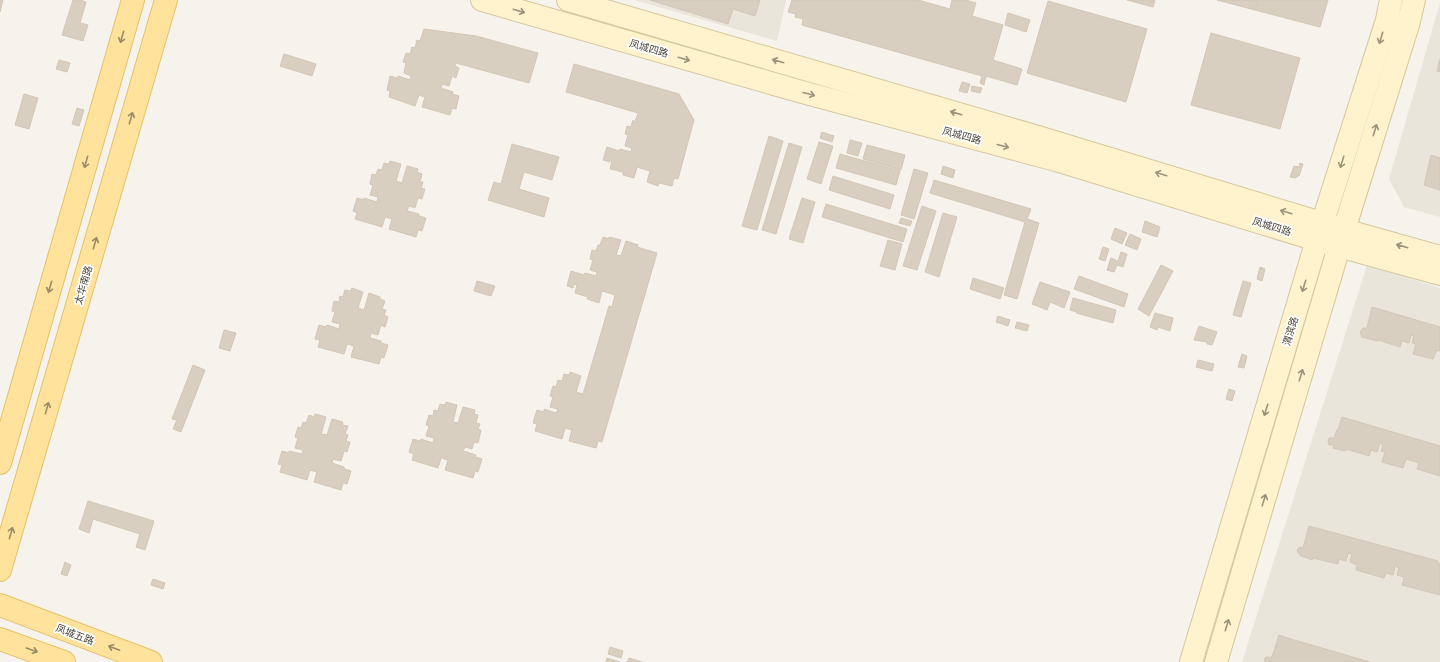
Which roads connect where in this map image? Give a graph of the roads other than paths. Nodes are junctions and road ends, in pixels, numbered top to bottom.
1 (133, 0) edge
2 (166, 0) edge
3 (482, 0) edge
4 (568, 0) edge
5 (1391, 0) edge
6 (1414, 0) edge
7 (1320, 232) junction
8 (1342, 238) junction
9 (1440, 257) edge
10 (1440, 274) edge
11 (0, 463) edge
12 (0, 570) edge
13 (0, 605) edge
14 (0, 639) edge
15 (64, 662) edge
16 (151, 662) edge
17 (1191, 662) edge
18 (1216, 662) edge

1 -> 11 main road
12 -> 2 main road, 太华南路
3 -> 7 street, 凤城四路
7 -> 4 street, 凤城四路
5 -> 7 street, 渭滨路
8 -> 6 street
7 - 8 street, 凤城四路
7 -> 17 street, 渭滨路
9 -> 8 street, 凤城四路
8 - 10 street, 凤城四路
18 -> 8 street
16 -> 13 main road, 凤城五路
14 -> 15 main road

